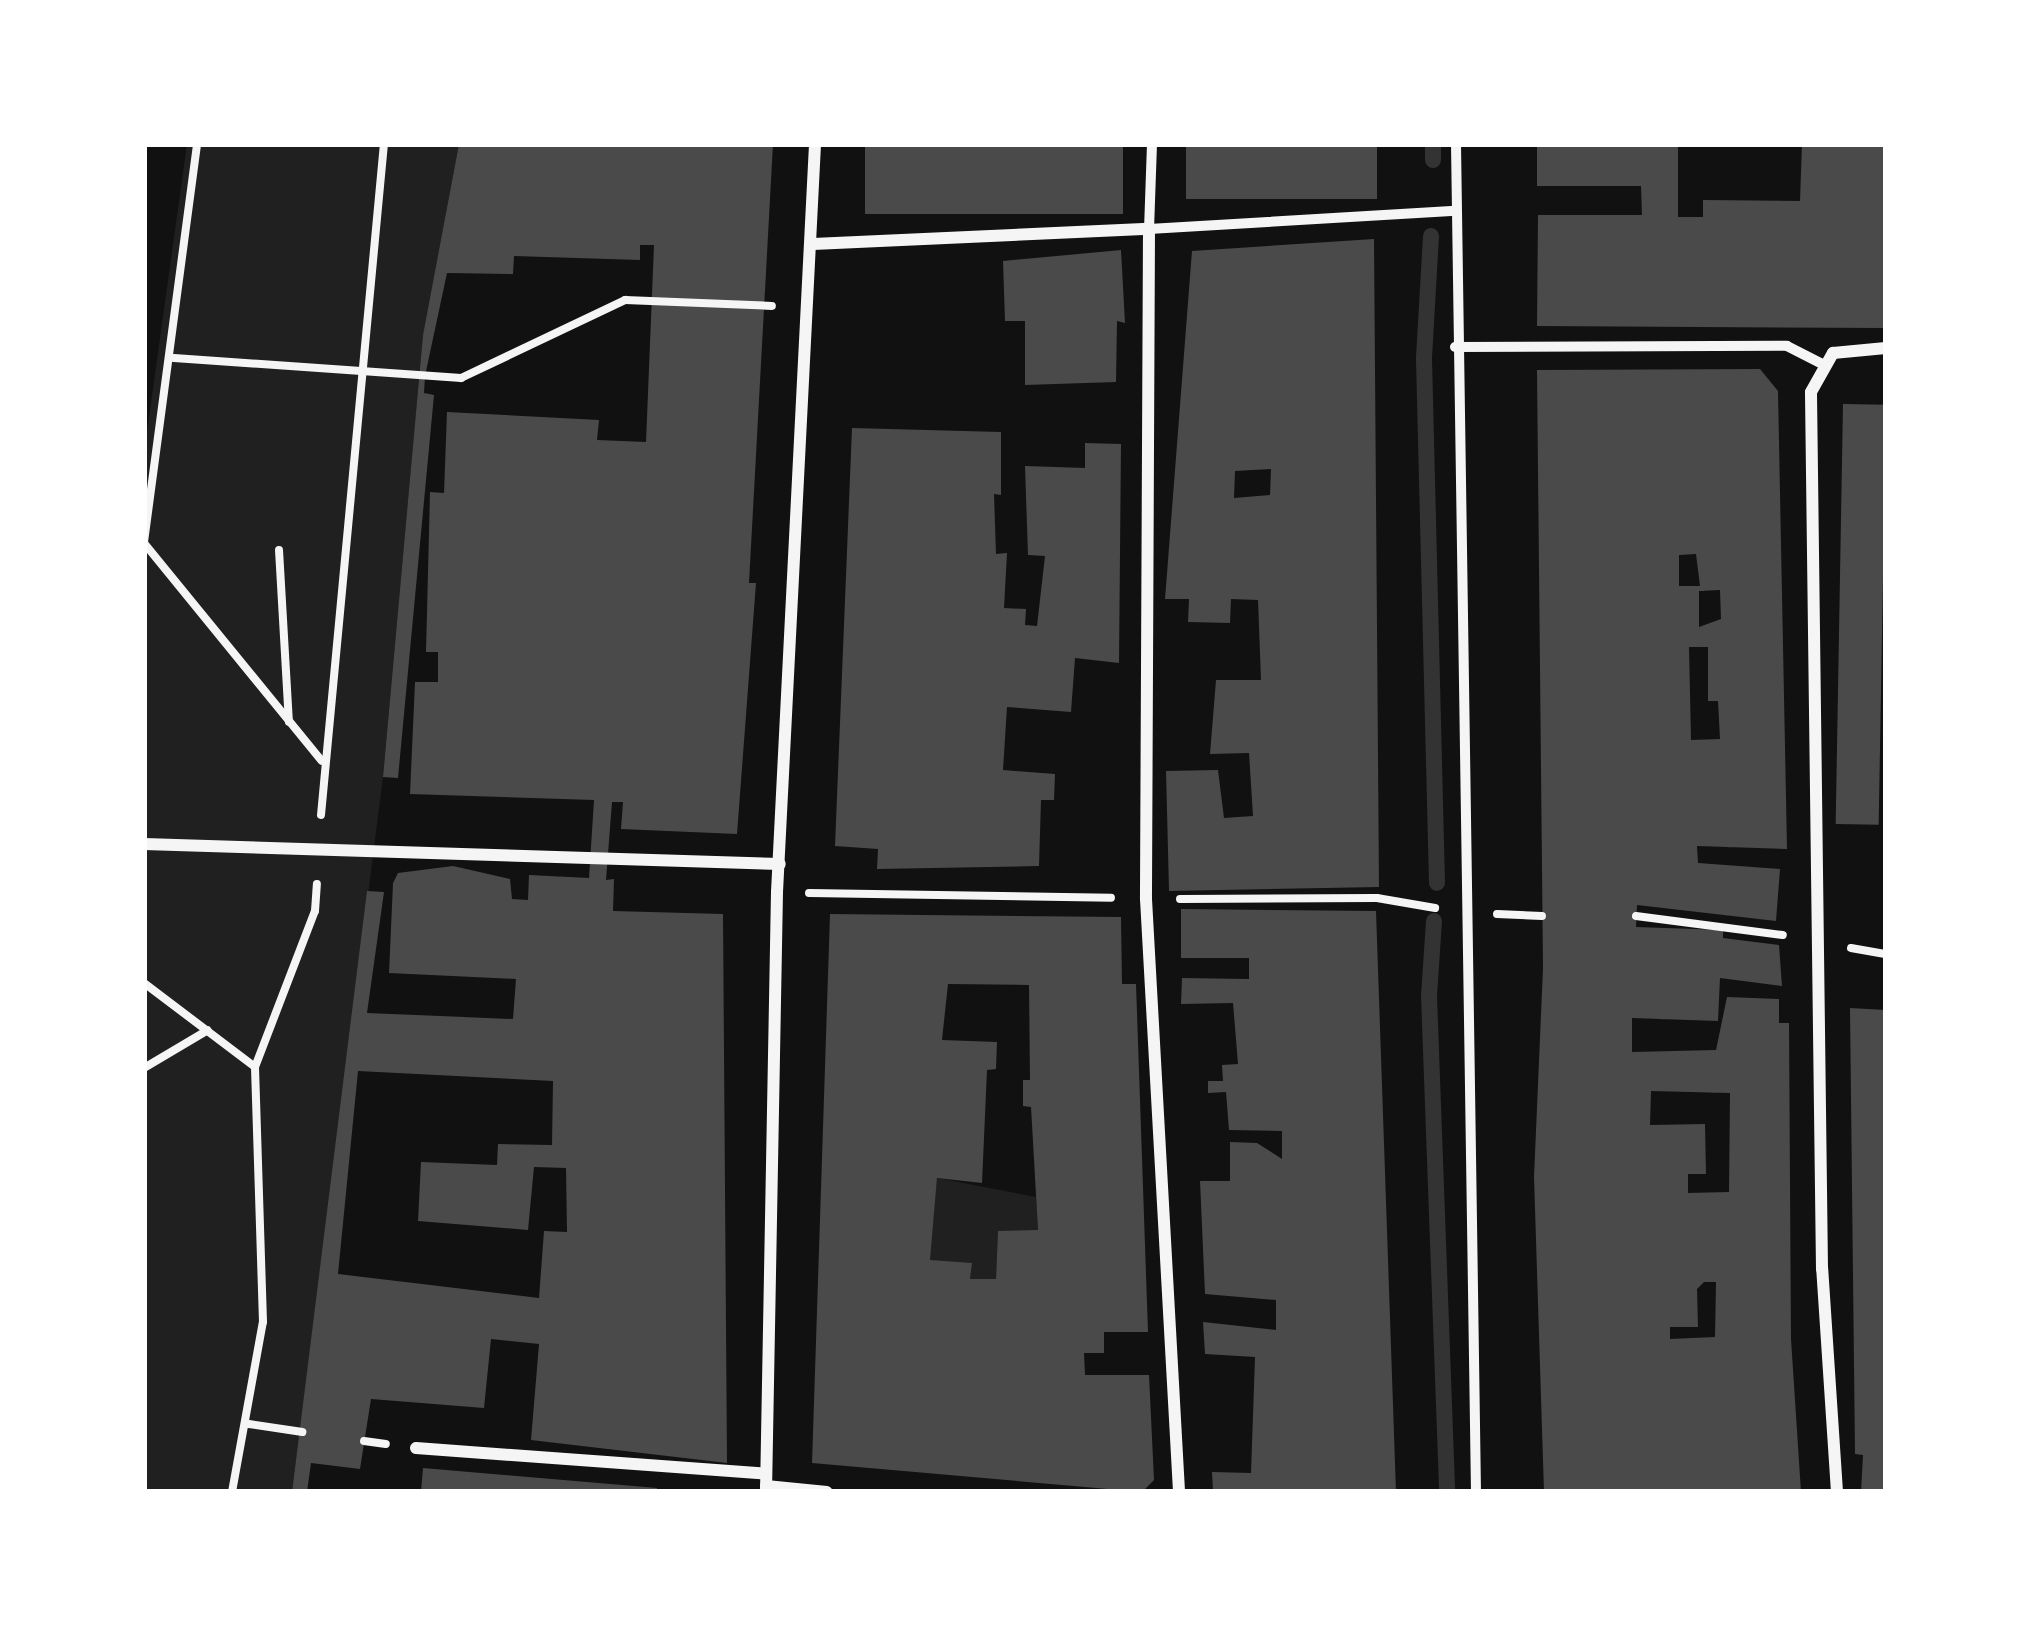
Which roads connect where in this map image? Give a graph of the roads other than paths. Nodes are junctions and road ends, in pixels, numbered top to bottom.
1 (815, 144) edge
2 (1152, 144) edge
3 (1456, 144) edge
4 (1455, 211) junction
5 (1149, 229) junction
6 (813, 244) junction
7 (1455, 347) junction
8 (1886, 348) edge
9 (1821, 363) junction
10 (144, 844) edge
11 (780, 864) junction
12 (416, 1448) dead end
13 (766, 1484) edge
14 (826, 1492) edge
15 (1178, 1492) edge
16 (1476, 1492) edge
17 (1837, 1492) edge

1 - 6 street
2 - 5 street
3 - 4 street
4 - 5 street
4 - 7 street
5 - 6 street
5 - 15 street
6 - 11 street
7 - 9 street
7 - 16 street
8 - 9 street
9 - 17 street
10 - 11 street
11 - 13 street
12 - 13 street
13 - 14 street

